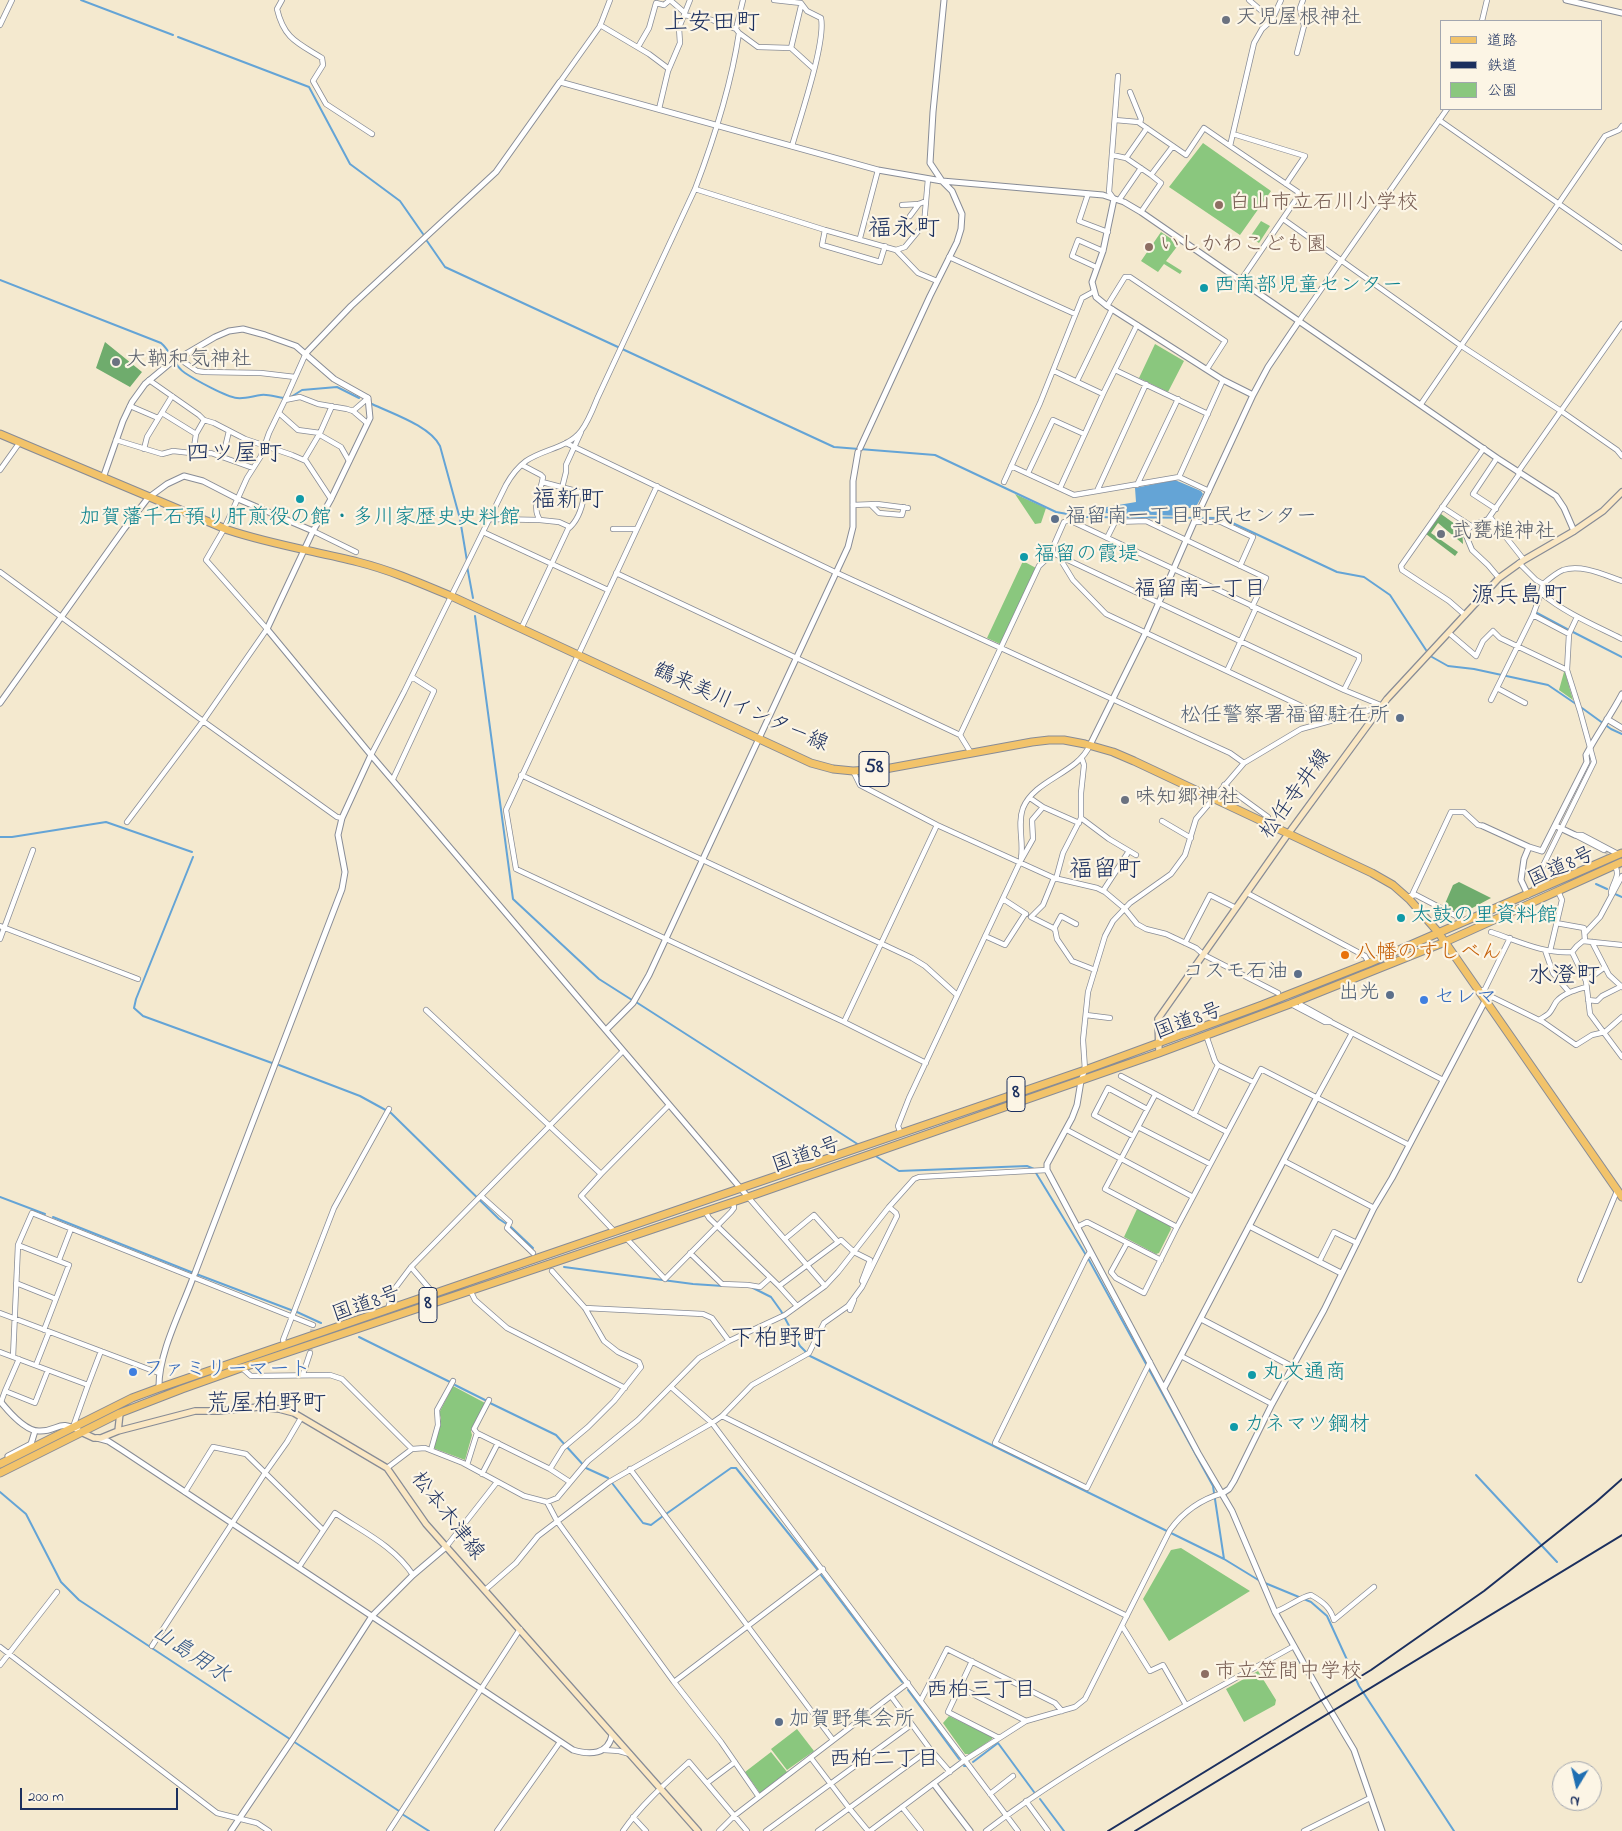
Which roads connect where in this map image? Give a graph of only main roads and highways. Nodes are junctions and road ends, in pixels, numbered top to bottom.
1 (0, 434) edge
2 (1622, 492) edge
3 (1288, 834) junction
4 (1620, 854) edge
5 (1622, 862) edge
6 (1438, 932) junction
7 (1445, 942) junction
8 (1159, 1043) junction
9 (1159, 1052) junction
10 (1620, 1194) edge
11 (120, 1413) junction
12 (118, 1431) junction
13 (81, 1432) junction
14 (0, 1462) edge
15 (0, 1473) edge
16 (698, 1831) edge

1 - 3 main road, 鶴来美川インター線 / 58
2 - 3 main road, 松任寺井線
3 - 6 main road, 鶴来美川インター線 / 58
3 - 8 main road, 松任寺井線
4 - 6 main road, 国道8号 / 8
5 - 7 main road, 国道8号 / 8
6 - 7 main road, 鶴来美川インター線 / 58
6 - 8 main road, 国道8号 / 8
7 - 9 main road, 国道8号 / 8
7 - 10 main road, 鶴来美川インター線 / 58
8 - 9 main road, 松任寺井線
8 - 14 main road, 国道8号 / 8
9 - 11 main road, 国道8号 / 8
11 - 12 main road
11 - 13 main road, 国道8号 / 8
12 - 13 main road, 松本木津線
12 - 16 main road, 松本木津線
13 - 15 main road, 国道8号 / 8

